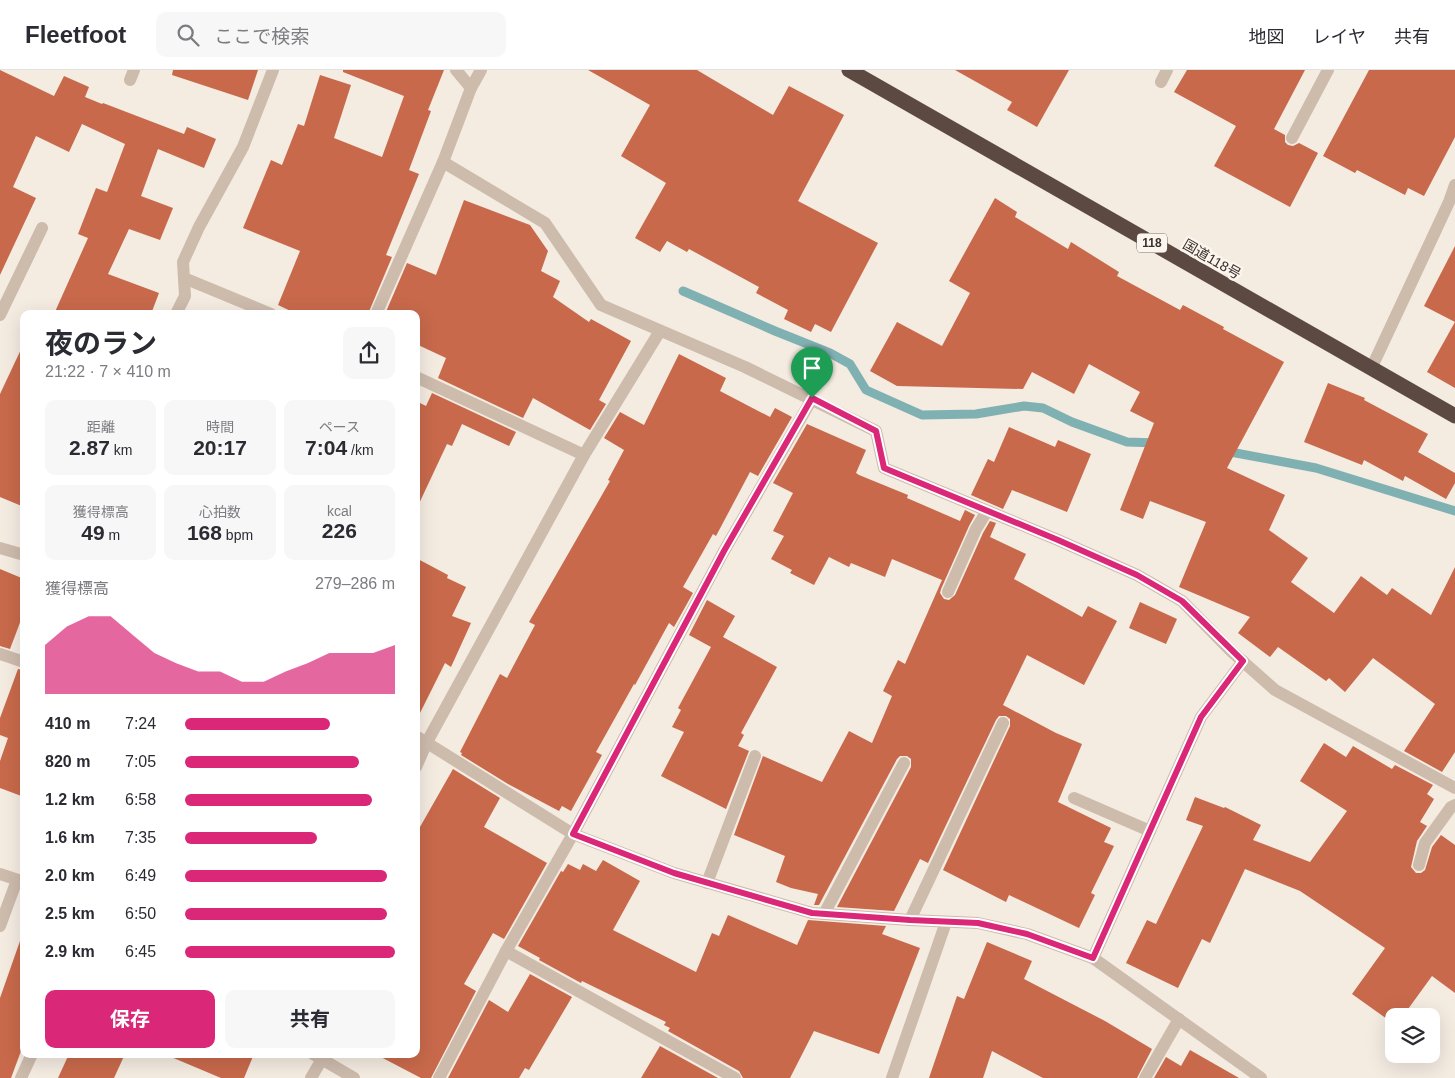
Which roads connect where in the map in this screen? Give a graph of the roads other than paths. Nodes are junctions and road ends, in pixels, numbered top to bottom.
1 (273, 70) edge
2 (456, 70) edge
3 (481, 70) edge
4 (849, 70) edge
5 (1167, 70) edge
6 (1328, 70) edge
7 (1161, 82) dead end
8 (471, 88) junction
9 (1292, 138) dead end
10 (443, 162) junction
11 (1455, 184) edge
12 (42, 228) dead end
13 (184, 278) junction
14 (178, 310) edge
15 (261, 310) edge
16 (378, 310) edge
17 (0, 315) edge
18 (660, 331) junction
19 (1371, 369) junction
20 (420, 379) edge
21 (812, 398) junction
22 (1455, 416) edge
23 (584, 455) junction
24 (987, 511) junction
25 (0, 548) edge
26 (20, 555) edge
27 (948, 592) dead end
28 (0, 654) edge
29 (20, 661) edge
30 (1243, 661) junction
31 (1003, 723) dead end
32 (421, 739) edge
33 (755, 756) dead end
34 (904, 763) dead end
35 (1455, 788) edge
36 (1074, 798) dead end
37 (1455, 805) edge
38 (1150, 831) junction
39 (573, 834) junction
40 (1419, 865) dead end
41 (0, 874) edge
42 (20, 881) edge
43 (20, 883) edge
44 (707, 883) junction
45 (824, 914) junction
46 (910, 920) junction
47 (946, 922) junction
48 (0, 926) edge
49 (506, 951) junction
50 (1093, 958) junction
51 (1179, 1019) junction
52 (30, 1058) edge
53 (317, 1058) edge
54 (321, 1058) edge
55 (21, 1078) edge
56 (311, 1078) edge
57 (354, 1078) edge
58 (439, 1078) edge
59 (735, 1078) edge
60 (892, 1078) edge
61 (1145, 1078) edge
62 (1261, 1078) edge

1 - 13 street
2 - 8 street
3 - 8 street
4 - 19 highway, 国道118号 / 118
5 - 7 street
6 - 9 street
8 - 10 street
10 - 16 street
10 - 18 street
11 - 19 street
12 - 17 street
13 - 14 street
13 - 15 street
18 - 21 street
18 - 23 street
19 - 22 highway, 国道118号 / 118
20 - 23 street
21 - 24 street
21 - 39 street
23 - 32 street
24 - 27 street
24 - 30 street
25 - 26 street
28 - 29 street
30 - 35 street
30 - 38 street
31 - 46 street
32 - 39 street
33 - 44 street
34 - 45 street
36 - 38 street
37 - 40 street
38 - 50 street
39 - 44 street
39 - 49 street
41 - 42 street
43 - 48 street
44 - 45 street
45 - 46 street
46 - 47 street
47 - 50 street
47 - 60 street
49 - 58 street
49 - 59 street
50 - 51 street
51 - 61 street
51 - 62 street
52 - 55 street
53 - 56 street
54 - 57 street

